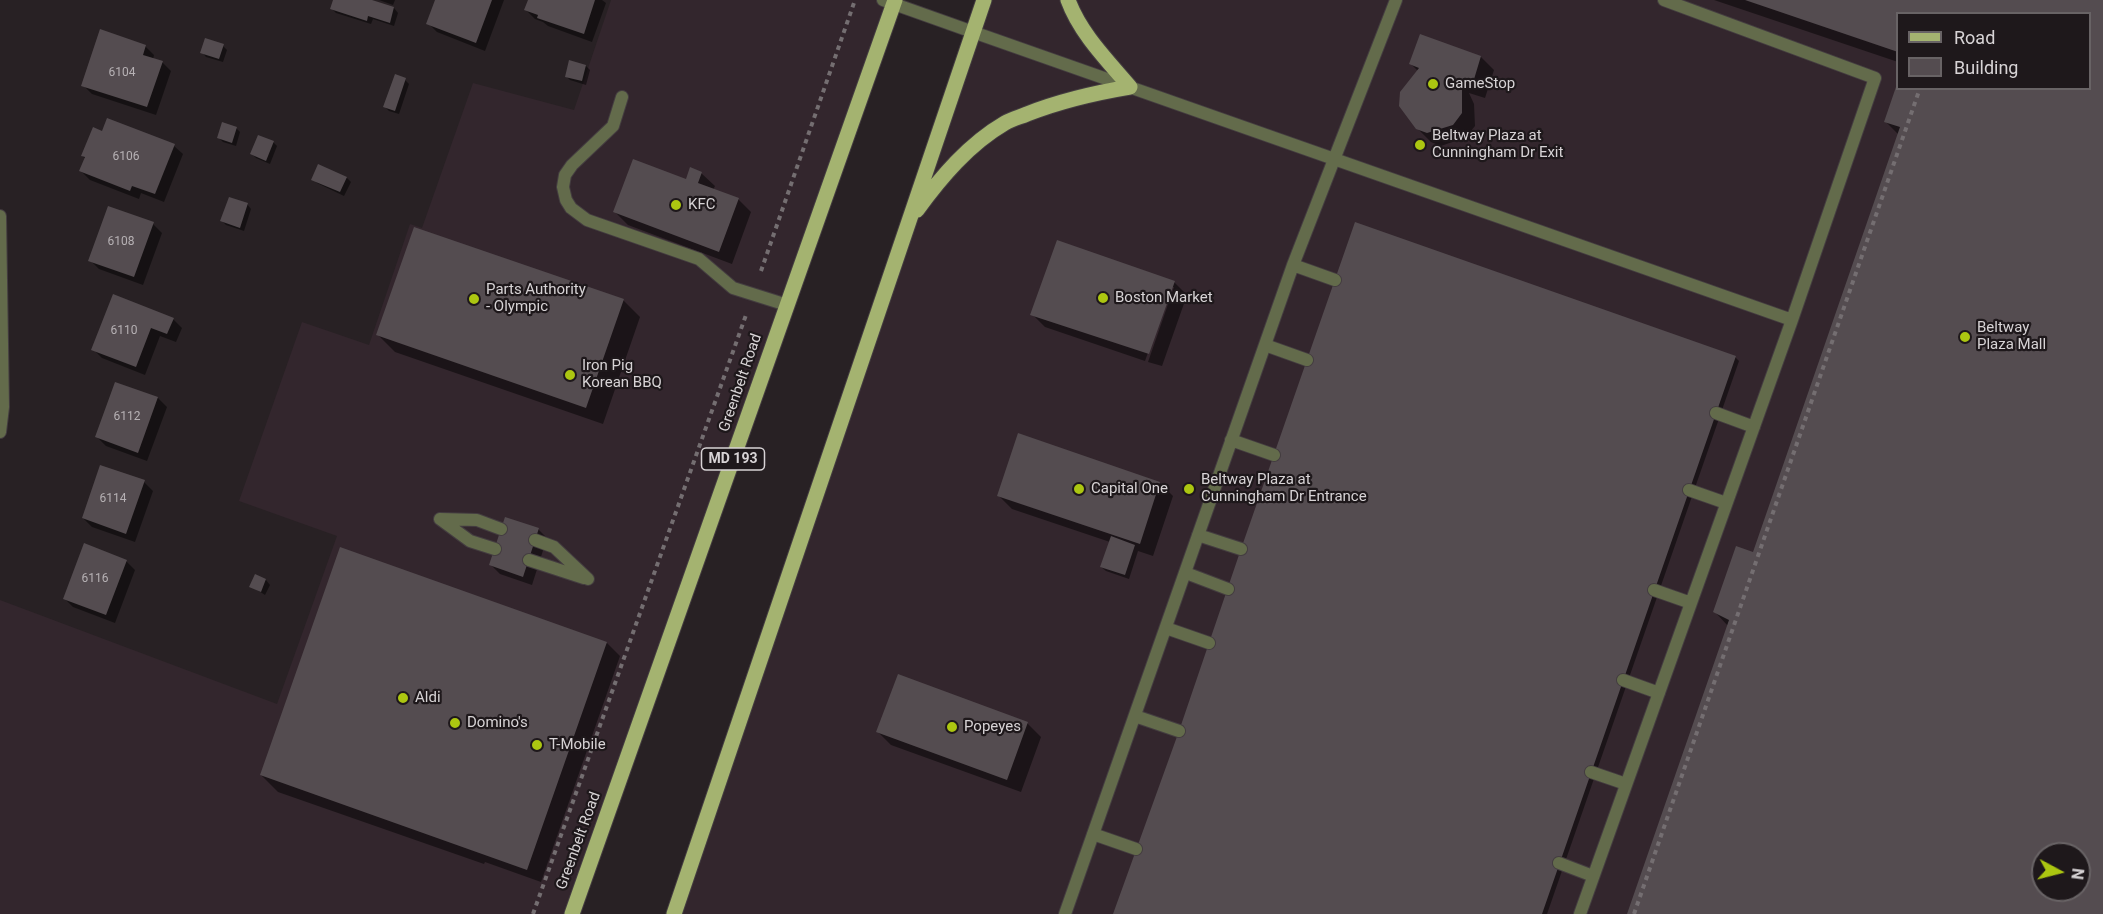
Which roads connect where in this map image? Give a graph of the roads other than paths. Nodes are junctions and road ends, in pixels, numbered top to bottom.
1 (984, 0) edge
2 (1068, 0) edge
3 (1396, 0) edge
4 (1664, 0) edge
5 (891, 1) edge
6 (973, 32) junction
7 (1130, 87) junction
8 (622, 97) dead end
9 (1334, 159) junction
10 (0, 216) edge
11 (907, 224) junction
12 (1293, 265) junction
13 (1335, 280) dead end
14 (787, 305) junction
15 (1792, 320) junction
16 (1265, 345) junction
17 (1307, 360) dead end
18 (1716, 413) dead end
19 (1754, 427) junction
20 (0, 432) edge
21 (1231, 440) junction
22 (1274, 455) dead end
23 (1689, 490) dead end
24 (1726, 503) junction
25 (501, 529) dead end
26 (1198, 535) junction
27 (535, 540) dead end
28 (495, 549) dead end
29 (1240, 549) dead end
30 (529, 560) dead end
31 (1186, 573) junction
32 (1228, 589) dead end
33 (1654, 590) dead end
34 (1691, 603) junction
35 (1166, 628) junction
36 (1209, 643) dead end
37 (1623, 680) dead end
38 (1659, 693) junction
39 (1135, 716) junction
40 (1179, 731) dead end
41 (1591, 772) dead end
42 (1626, 784) junction
43 (1093, 834) junction
44 (1136, 849) dead end
45 (1559, 863) dead end
46 (1593, 876) junction
47 (572, 914) edge
48 (674, 914) edge
49 (1065, 914) edge
50 (1580, 914) edge

1 - 6 main road
2 - 7 main road
3 - 9 street
4 - 15 street
5 - 6 street
5 - 14 main road, Greenbelt Road / MD 193
6 - 7 street
6 - 11 main road
7 - 9 street
7 - 11 main road
8 - 14 street
9 - 12 street
9 - 15 street
10 - 20 street
11 - 48 main road
12 - 13 street
12 - 16 street
14 - 47 main road, Greenbelt Road / MD 193
15 - 19 street
16 - 17 street
16 - 21 street
18 - 19 street
19 - 24 street
21 - 22 street
21 - 26 street
23 - 24 street
24 - 34 street
25 - 28 street
26 - 29 street
26 - 31 street
27 - 30 street
31 - 32 street
31 - 35 street
33 - 34 street
34 - 38 street
35 - 36 street
35 - 39 street
37 - 38 street
38 - 42 street
39 - 40 street
39 - 43 street
41 - 42 street
42 - 46 street
43 - 44 street
43 - 49 street
45 - 46 street
46 - 50 street

